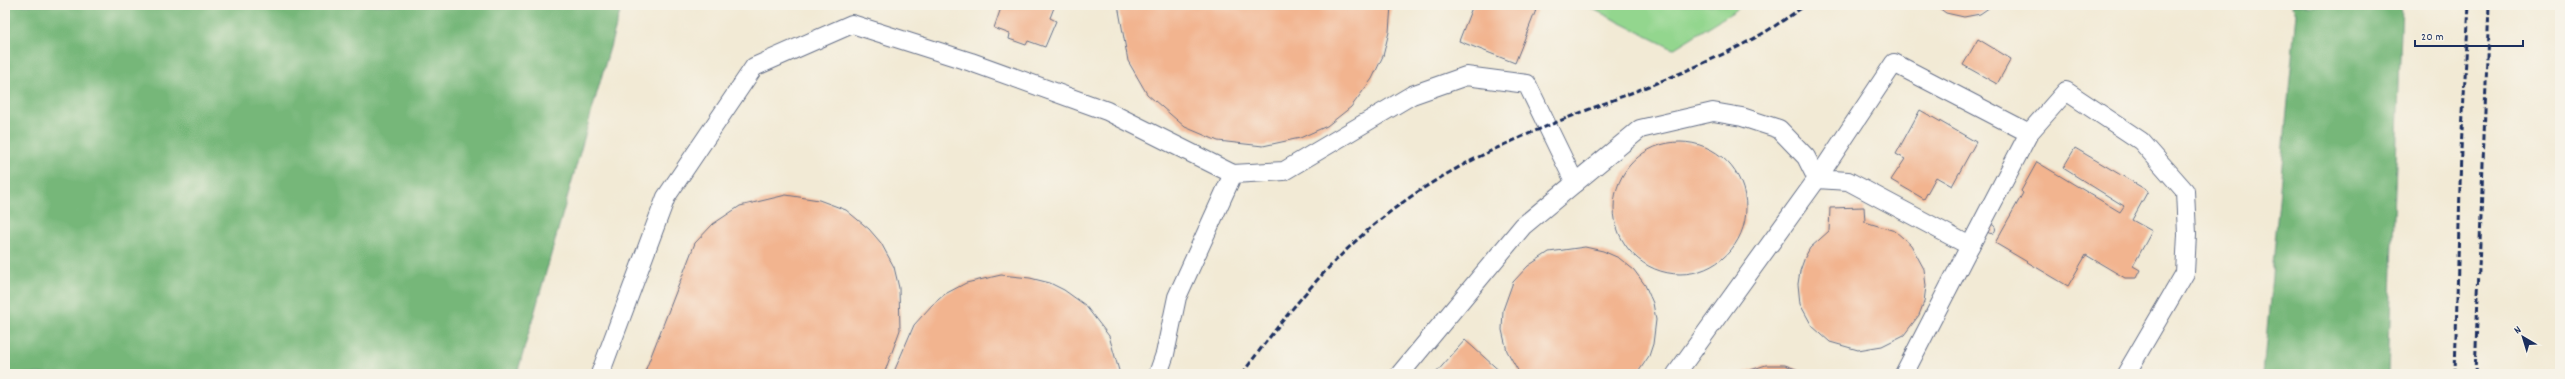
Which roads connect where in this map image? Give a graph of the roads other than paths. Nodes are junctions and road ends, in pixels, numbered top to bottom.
1 (2029, 134) junction
2 (1233, 174) junction
3 (1817, 179) junction
4 (1575, 183) junction
5 (1970, 246) junction
6 (600, 374) edge
7 (1158, 374) edge
8 (1400, 374) edge
9 (1676, 374) edge
10 (1904, 374) edge
11 (2126, 374) edge

1 - 3 lane
1 - 5 lane
1 - 11 lane
2 - 4 lane
2 - 6 lane
2 - 7 lane
3 - 4 lane
3 - 5 lane
3 - 9 lane
4 - 8 lane
5 - 10 lane

